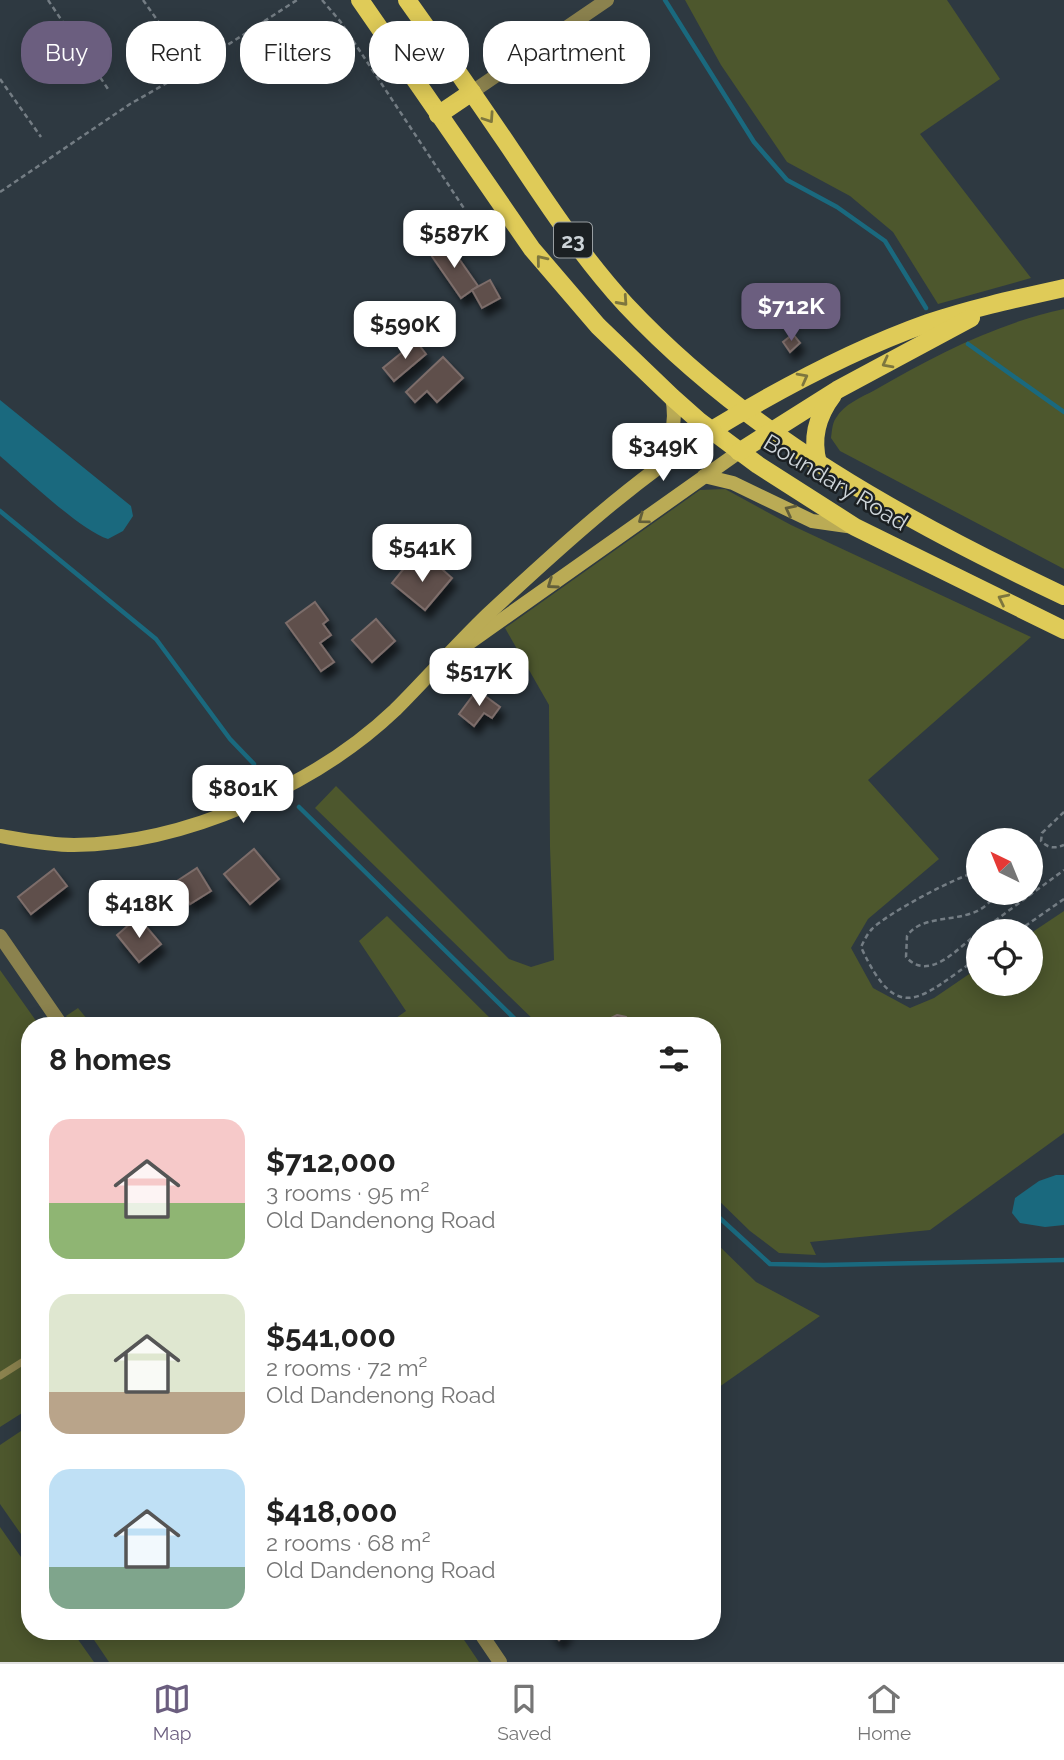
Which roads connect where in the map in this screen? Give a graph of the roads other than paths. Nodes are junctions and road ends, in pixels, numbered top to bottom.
1 (360, 0) edge
2 (407, 0) edge
3 (607, 0) edge
4 (472, 92) junction
5 (438, 114) junction
6 (1064, 288) edge
7 (996, 305) junction
8 (837, 390) junction
9 (672, 397) junction
10 (744, 411) junction
11 (712, 430) junction
12 (770, 432) junction
13 (739, 452) junction
14 (818, 463) junction
15 (650, 473) junction
16 (704, 477) junction
17 (855, 527) junction
18 (1064, 596) edge
19 (1064, 630) edge
20 (433, 669) junction
21 (0, 836) edge
22 (0, 936) edge
23 (56, 1017) edge
24 (21, 1363) edge
25 (0, 1376) edge
26 (485, 1640) edge
27 (500, 1662) edge

1 - 5 main road, Boundary Road / 23
2 - 4 main road, Boundary Road / 23
3 - 4 street
4 - 5 main road
4 -> 10 main road, Boundary Road / 23
9 -> 5 main road, Boundary Road / 23
6 - 7 main road
7 -> 8 main road
10 -> 7 main road
8 - 12 main road
8 - 14 main road
9 - 11 main road, Boundary Road / 23
9 - 15 main road
10 - 11 main road
10 - 12 main road, Boundary Road / 23
11 - 13 main road, Boundary Road / 23
11 - 15 main road
12 - 13 main road
12 - 14 main road, Boundary Road / 23
13 - 16 main road
13 - 17 main road, Boundary Road / 23
14 - 18 main road, Boundary Road / 23
15 - 20 main road
17 -> 16 main road
16 -> 20 main road
19 -> 17 main road, Boundary Road / 23
20 - 21 main road
22 - 23 street
24 - 25 lane
26 - 27 street

